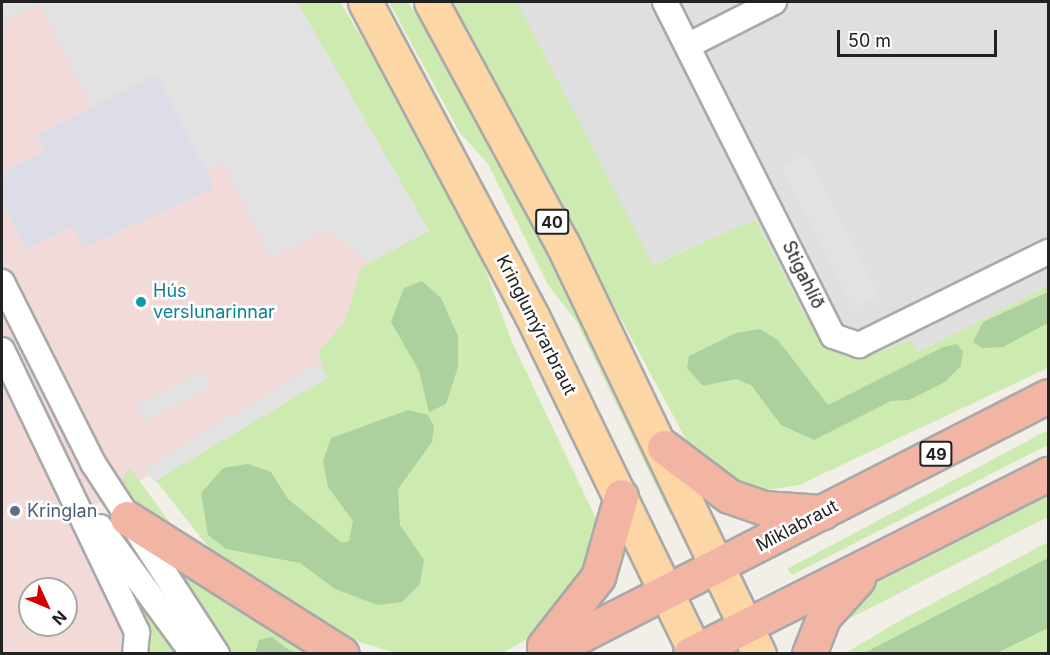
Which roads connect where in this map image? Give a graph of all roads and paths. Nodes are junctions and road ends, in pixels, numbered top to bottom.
1 (365, 2) edge
2 (431, 2) edge
3 (665, 2) edge
4 (774, 2) edge
5 (691, 44) junction
6 (1048, 252) edge
7 (2, 282) edge
8 (2, 350) edge
9 (1048, 396) edge
10 (664, 447) junction
11 (1048, 474) edge
12 (69, 484) junction
13 (621, 496) junction
14 (823, 512) junction
15 (127, 518) junction
16 (874, 564) junction
17 (719, 567) junction
18 (667, 593) junction
19 (753, 639) edge
20 (694, 653) edge
21 (135, 654) edge
22 (193, 654) edge
23 (217, 654) edge
24 (342, 654) edge
25 (537, 654) edge
26 (544, 654) edge
27 (809, 654) edge

1 - 13 main road, Kringlumýrarbraut
2 - 10 main road, 40
3 - 5 street, Stigahlíð
4 - 5 street
5 - 6 street, Stigahlíð
7 - 15 street
8 - 12 street
9 - 14 highway, Miklabraut / 49
10 - 14 highway
10 - 17 main road, 40
11 - 16 highway
12 - 21 street
12 - 22 street
13 - 18 main road, Kringlumýrarbraut
13 - 25 highway
14 - 17 highway, Miklabraut / 49
15 - 23 street
15 - 24 highway
16 - 19 highway
16 - 27 highway
17 - 18 highway, Miklabraut / 49
17 - 19 main road, 40
18 - 20 main road, Kringlumýrarbraut
18 - 26 highway, Miklabraut / 49
19 - 20 highway

